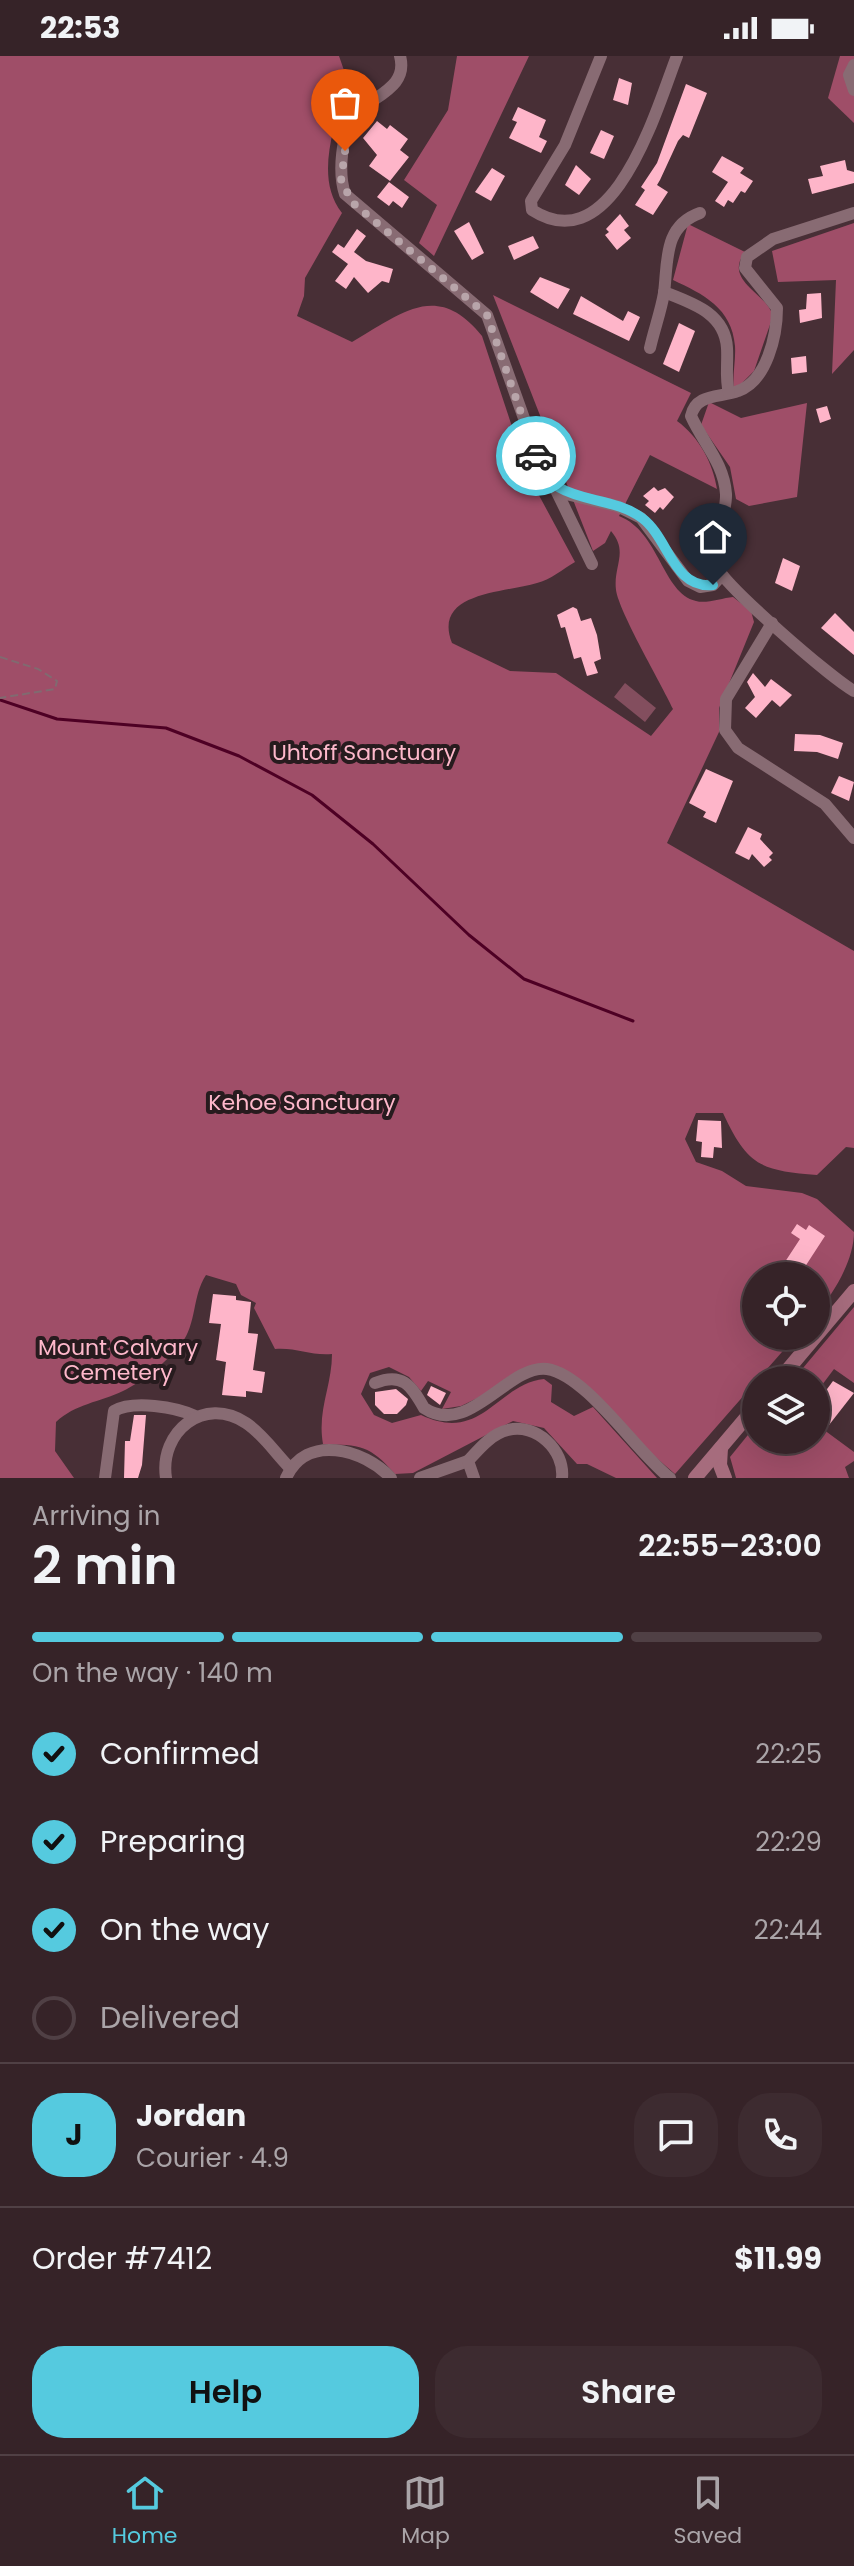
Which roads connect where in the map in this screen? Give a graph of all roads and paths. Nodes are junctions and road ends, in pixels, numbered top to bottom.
1 (601, 56) edge
2 (677, 56) edge
3 (401, 58) edge
4 (854, 65) edge
5 (854, 90) edge
6 (700, 213) dead end
7 (854, 213) edge
8 (664, 292) junction
9 (650, 348) dead end
10 (729, 393) junction
11 (555, 488) junction
12 (592, 564) dead end
13 (722, 575) junction
14 (772, 623) junction
15 (0, 657) edge
16 (854, 691) edge
17 (0, 698) edge
18 (854, 838) edge
19 (854, 1291) edge
20 (791, 1366) edge
21 (375, 1383) dead end
22 (195, 1416) junction
23 (742, 1423) edge
24 (721, 1448) junction
25 (468, 1461) junction
26 (288, 1473) edge
27 (105, 1478) edge
28 (166, 1478) edge
29 (391, 1478) edge
30 (420, 1478) edge
31 (474, 1478) edge
32 (562, 1478) edge
33 (670, 1478) edge
34 (696, 1478) edge
35 (725, 1478) edge

1 - 2 street
3 - 11 street
4 - 5 street
6 - 8 street
7 - 10 street
8 - 9 street
8 - 10 street
10 - 13 street
11 - 12 street
11 - 13 street
13 - 14 street
14 - 16 street
14 - 18 street
15 - 17 path
19 - 20 main road
21 - 33 street
22 - 26 street
22 - 27 street
22 - 28 street
23 - 24 main road
24 - 34 main road
24 - 35 main road
25 - 30 street
25 - 31 street
25 - 32 street
26 - 29 street

